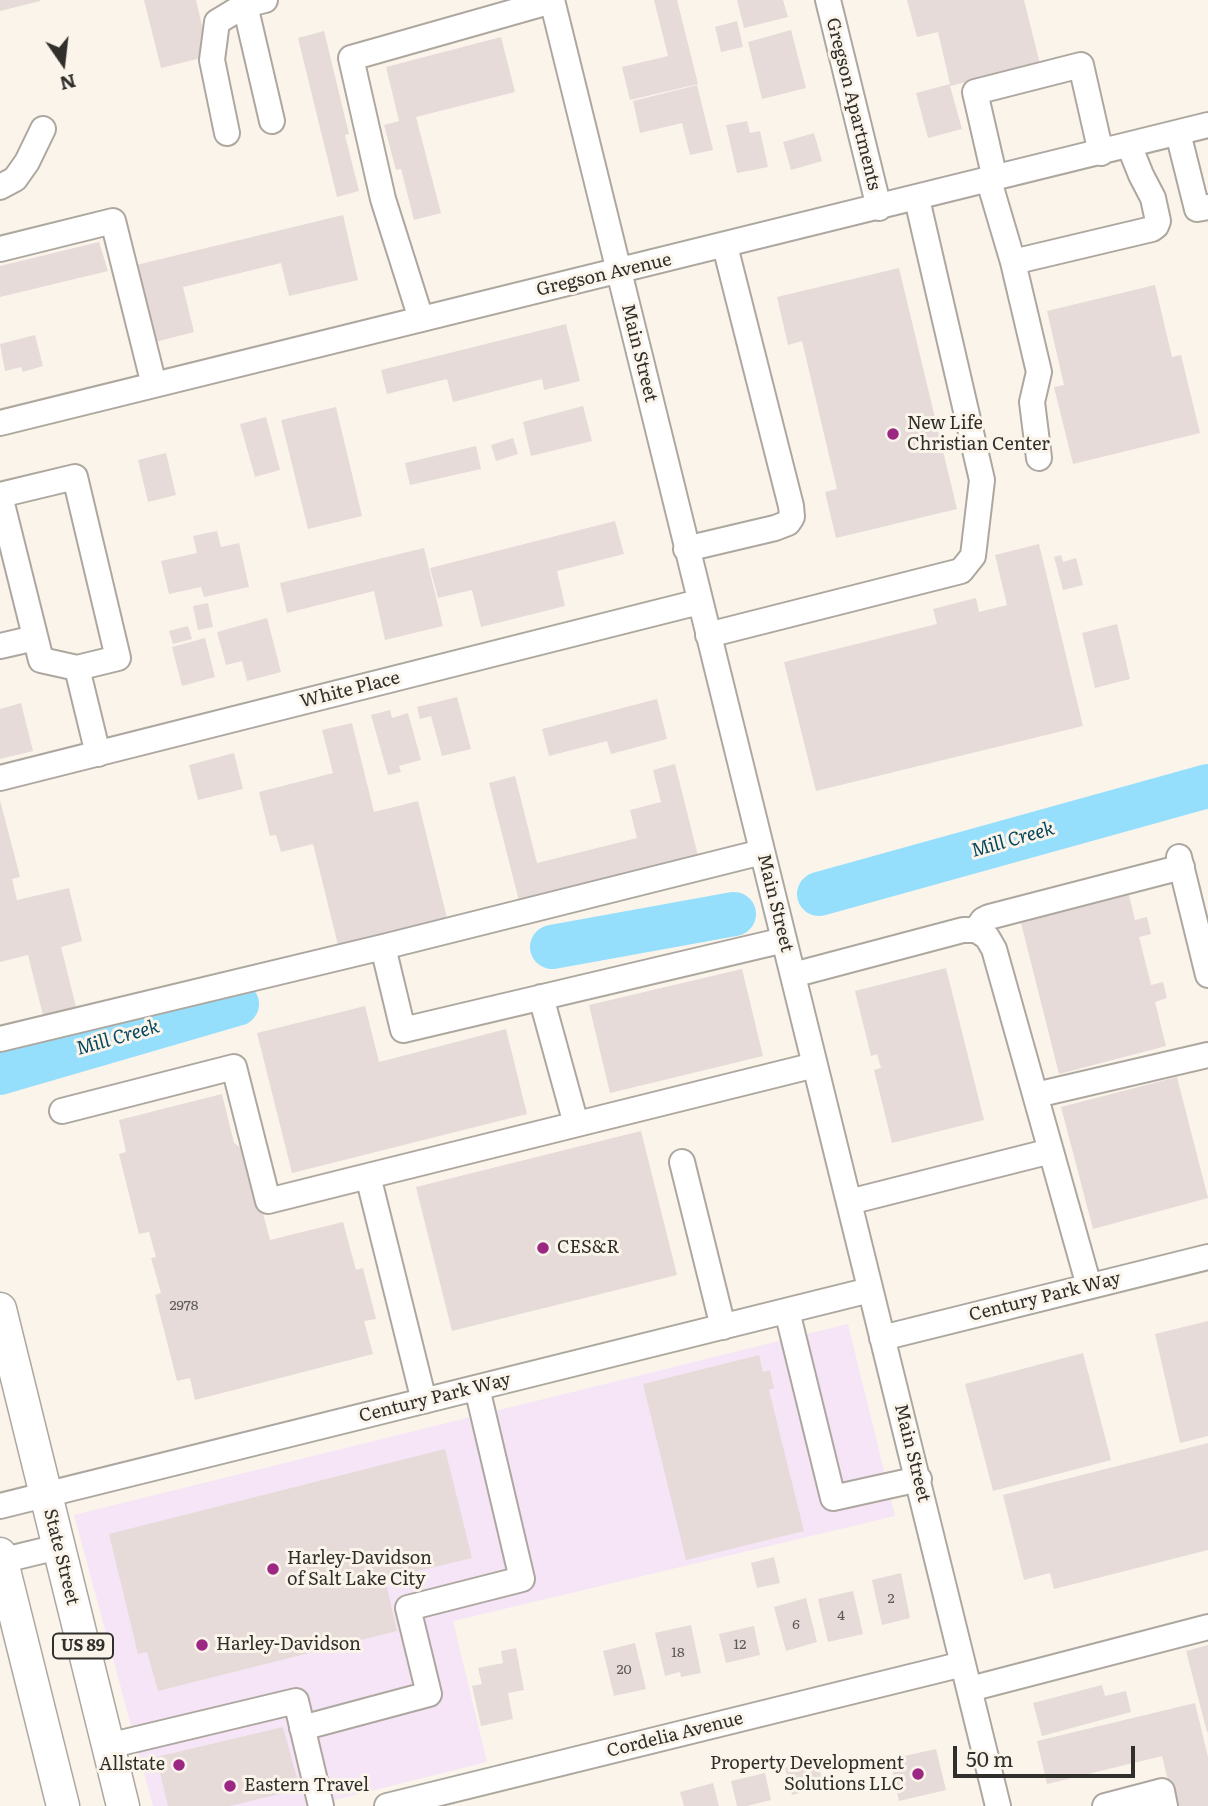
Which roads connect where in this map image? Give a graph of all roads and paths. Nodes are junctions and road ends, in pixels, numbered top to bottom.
1 (552, 0) edge
2 (828, 0) edge
3 (255, 3) edge
4 (272, 121) dead end
5 (1208, 125) edge
6 (43, 129) dead end
7 (227, 133) dead end
8 (1178, 133) junction
9 (1129, 145) junction
10 (1101, 153) junction
11 (992, 180) junction
12 (0, 187) edge
13 (917, 199) junction
14 (1208, 207) edge
15 (879, 208) junction
16 (725, 246) junction
17 (0, 249) edge
18 (1013, 262) junction
19 (619, 272) junction
20 (421, 319) junction
21 (153, 385) junction
22 (0, 423) edge
23 (1039, 458) dead end
24 (0, 496) edge
25 (687, 549) junction
26 (699, 603) junction
27 (708, 635) junction
28 (35, 638) junction
29 (0, 646) edge
30 (77, 668) junction
31 (98, 754) junction
32 (0, 778) edge
33 (762, 852) junction
34 (1200, 903) edge
35 (976, 930) junction
36 (784, 940) junction
37 (383, 947) junction
38 (793, 975) junction
39 (1208, 975) edge
40 (541, 998) junction
41 (0, 1039) edge
42 (1208, 1055) edge
43 (815, 1065) junction
44 (1036, 1095) junction
45 (62, 1111) dead end
46 (576, 1124) junction
47 (1051, 1151) junction
48 (682, 1162) dead end
49 (368, 1176) junction
50 (849, 1202) junction
51 (1208, 1257) edge
52 (1090, 1286) junction
53 (870, 1290) junction
54 (0, 1309) edge
55 (787, 1311) junction
56 (723, 1327) junction
57 (882, 1338) junction
58 (477, 1388) junction
59 (424, 1401) junction
60 (919, 1479) junction
61 (46, 1496) junction
62 (0, 1506) edge
63 (58, 1546) junction
64 (1, 1558) edge
65 (1208, 1627) edge
66 (963, 1664) junction
67 (970, 1689) junction
68 (302, 1728) junction
69 (108, 1746) junction
70 (63, 1806) edge
71 (123, 1806) edge
72 (321, 1806) edge
73 (387, 1806) edge
74 (998, 1806) edge
75 (1105, 1806) edge
76 (1165, 1806) edge

1 - 19 street, Main Street
1 - 20 street
2 - 15 street, Gregson Apartments
3 - 4 street
3 - 7 street
5 - 8 street, Gregson Avenue
6 - 12 street
8 - 9 street, Gregson Avenue
8 - 14 street
9 - 10 street, Gregson Avenue
9 - 18 street
10 - 11 street, Gregson Avenue
10 - 11 street
11 - 13 street, Gregson Avenue
11 - 18 street
13 - 15 street, Gregson Avenue
13 - 27 street
15 - 16 street, Gregson Avenue
16 - 19 street, Gregson Avenue
16 - 25 street
17 - 21 street
18 - 23 street
19 - 20 street, Gregson Avenue
19 - 25 street, Main Street
20 - 21 street, Gregson Avenue
21 - 22 street, Gregson Avenue
24 - 28 street
24 - 30 street
25 - 26 street, Main Street
26 - 27 street, Main Street
26 - 31 street, White Place
27 - 33 street, Main Street
28 - 29 street
28 - 30 street
30 - 31 street
31 - 32 street, White Place
33 - 36 street, Main Street
33 - 37 street
34 - 35 street
34 - 39 street
35 - 38 street
35 - 44 street
36 - 38 street, Main Street
36 - 40 street
37 - 40 street
37 - 41 street
38 - 43 street, Main Street
40 - 46 street
42 - 44 street
43 - 46 street
43 - 50 street, Main Street
44 - 47 street
45 - 49 street
46 - 49 street
47 - 50 street
47 - 52 street
48 - 56 street
49 - 59 street
50 - 53 street, Main Street
51 - 52 street, Century Park Way
52 - 57 street, Century Park Way
53 - 55 street, Century Park Way
53 - 57 street, Main Street
54 - 61 main road, State Street / US 89
55 - 56 street, Century Park Way
55 - 60 street
56 - 58 street, Century Park Way
57 - 60 street, Main Street
58 - 59 street, Century Park Way
58 - 68 street
59 - 61 street, Century Park Way
60 - 66 street, Main Street
61 - 62 street, Century Park Way
61 - 63 main road, State Street / US 89
63 - 64 street
63 - 69 main road, State Street / US 89
64 - 70 main road
65 - 67 street
66 - 67 street, Main Street
66 - 73 street, Cordelia Avenue
67 - 74 street, Main Street
68 - 69 street
68 - 72 street
69 - 71 main road, State Street / US 89
75 - 76 street

